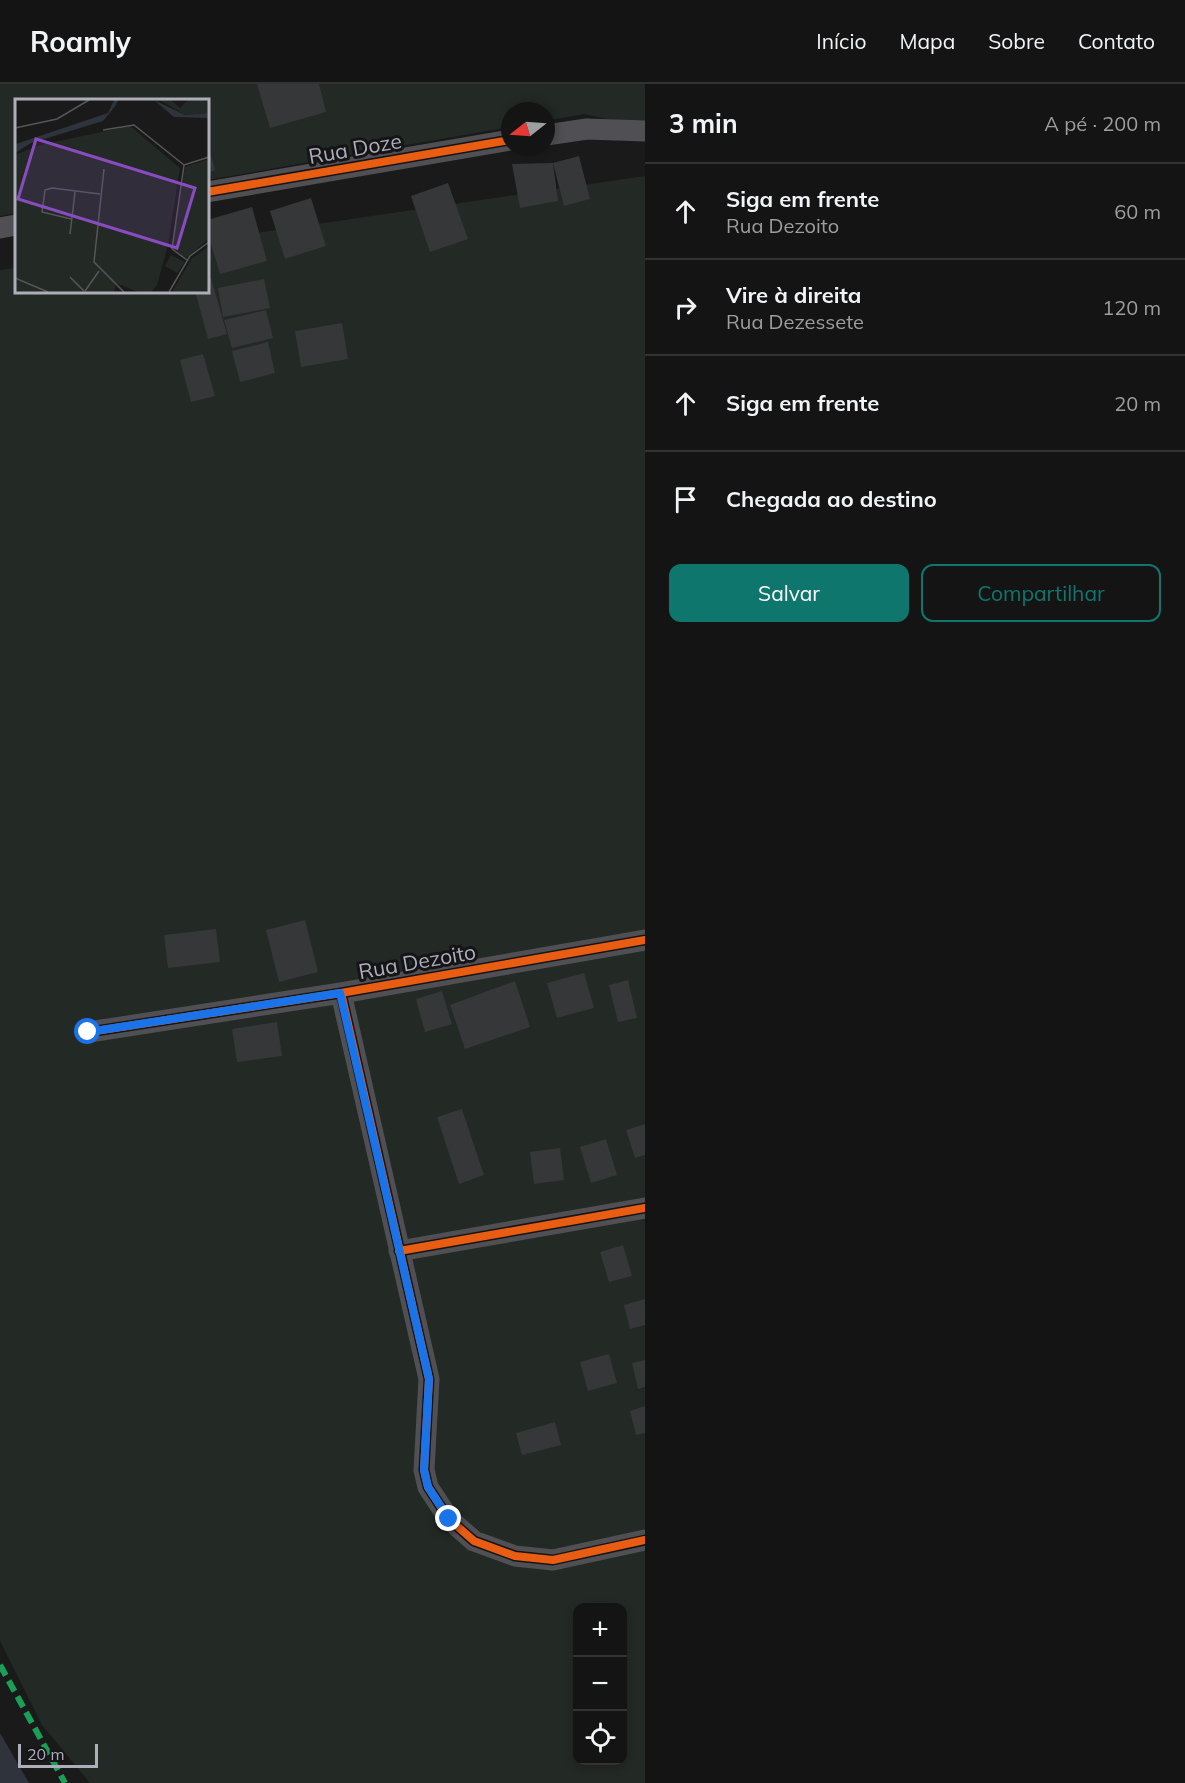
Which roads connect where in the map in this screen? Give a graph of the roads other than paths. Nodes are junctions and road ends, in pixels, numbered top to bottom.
1 (645, 131) edge
2 (555, 134) edge
3 (501, 142) edge
4 (208, 192) edge
5 (15, 225) edge
6 (0, 228) edge
7 (645, 940) edge
8 (340, 993) junction
9 (88, 1032) dead end
10 (645, 1208) edge
11 (399, 1251) junction
12 (645, 1540) edge

1 - 2 street
3 - 4 street, Rua Doze
5 - 6 street
7 - 8 street, Rua Dezoito
8 - 9 street, Rua Dezoito
8 - 11 street
10 - 11 street
11 - 12 street

